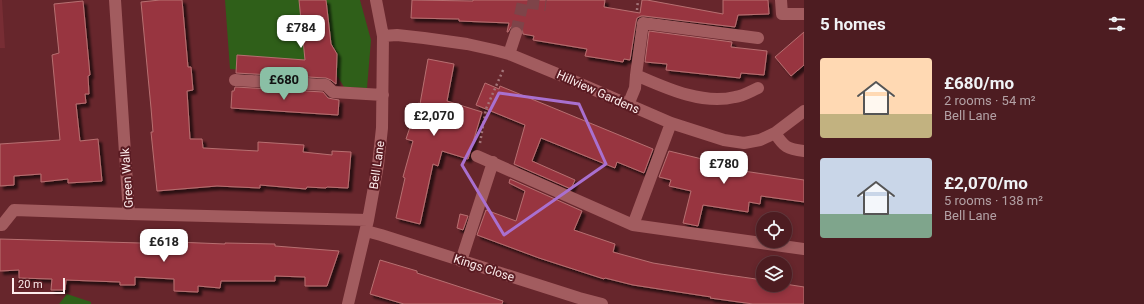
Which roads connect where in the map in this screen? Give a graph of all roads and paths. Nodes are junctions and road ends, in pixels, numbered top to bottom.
1 (115, 0) edge
2 (376, 0) edge
3 (781, 0) edge
4 (804, 14) edge
5 (516, 33) tunnel mouth
6 (383, 36) junction
7 (758, 38) dead end
8 (509, 54) junction
9 (636, 75) junction
10 (235, 80) dead end
11 (758, 88) dead end
12 (383, 95) junction
13 (628, 105) junction
14 (804, 111) edge
15 (671, 123) junction
16 (775, 133) junction
17 (804, 151) edge
18 (477, 156) joint
19 (493, 162) junction
20 (129, 214) junction
21 (0, 225) edge
22 (633, 225) junction
23 (367, 226) junction
24 (804, 249) edge
25 (461, 261) junction
26 (348, 304) edge
27 (602, 304) edge

1 - 20 street, Green Walk
2 - 6 street, Bell Lane
3 - 4 street
5 - 8 street
6 - 8 street, Hillview Gardens
6 - 12 street, Bell Lane
7 - 9 street
8 - 13 street, Hillview Gardens
8 - 18 path
9 - 11 street
9 - 13 street
10 - 12 street
12 - 23 street, Bell Lane
13 - 15 street, Hillview Gardens
14 - 16 street, Hillview Gardens
15 - 16 street, Hillview Gardens
15 - 22 street
16 - 17 street
18 - 19 street
19 - 22 street
19 - 25 street
20 - 21 street
20 - 23 street, Green Walk
22 - 24 street
23 - 25 street, Kings Close
23 - 26 street, Bell Lane
25 - 27 street, Kings Close

